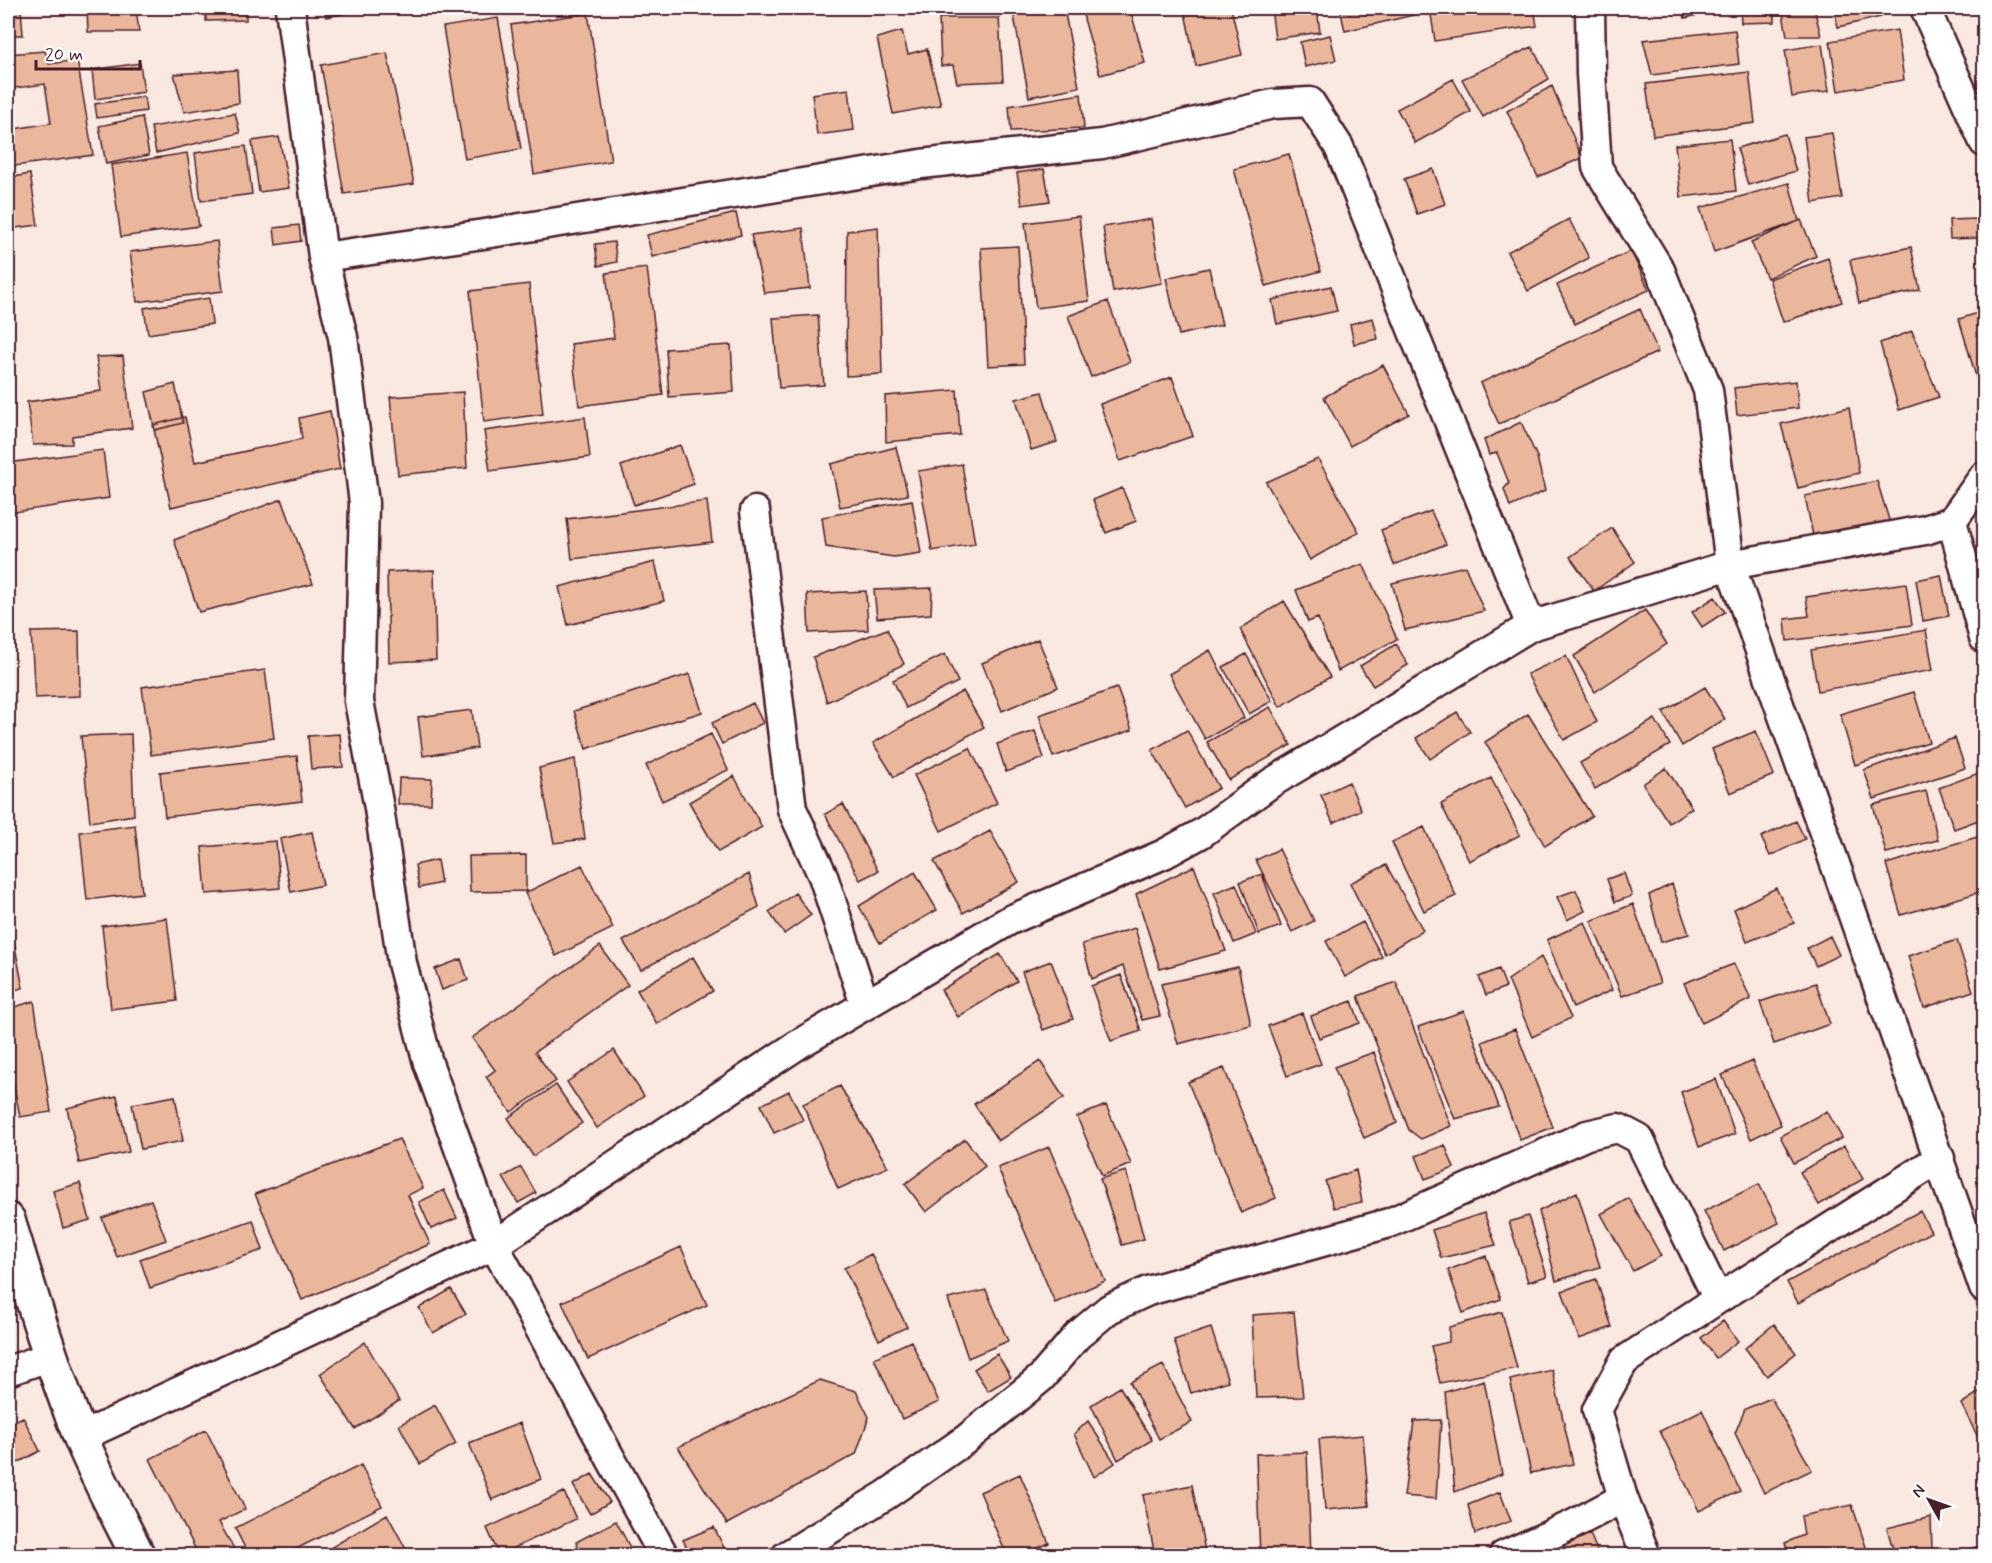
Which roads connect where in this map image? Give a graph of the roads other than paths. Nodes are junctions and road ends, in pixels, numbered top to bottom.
1 (290, 8) edge
2 (1590, 8) edge
3 (1925, 8) edge
4 (1984, 142) edge
5 (323, 257) junction
6 (1984, 476) edge
7 (755, 511) dead end
8 (1952, 521) junction
9 (1730, 565) junction
10 (1531, 626) junction
11 (1984, 638) edge
12 (865, 1005) junction
13 (1940, 1158) junction
14 (8, 1220) edge
15 (494, 1245) junction
16 (1984, 1288) edge
17 (1718, 1299) junction
18 (51, 1356) junction
19 (8, 1371) edge
20 (81, 1437) junction
21 (1623, 1498) junction
22 (138, 1556) edge
23 (664, 1556) edge
24 (786, 1556) edge
25 (1503, 1556) edge
26 (1646, 1556) edge

1 - 5 street
2 - 9 street
3 - 4 street
5 - 10 street
5 - 15 street
6 - 8 street
7 - 12 street
8 - 9 street
8 - 11 street
9 - 10 street
9 - 13 street
10 - 12 street
12 - 15 street
13 - 16 street
13 - 17 street
14 - 18 street
15 - 20 street
15 - 23 street
17 - 21 street
17 - 24 street
18 - 19 street
18 - 20 street
20 - 22 street
21 - 25 street
21 - 26 street

